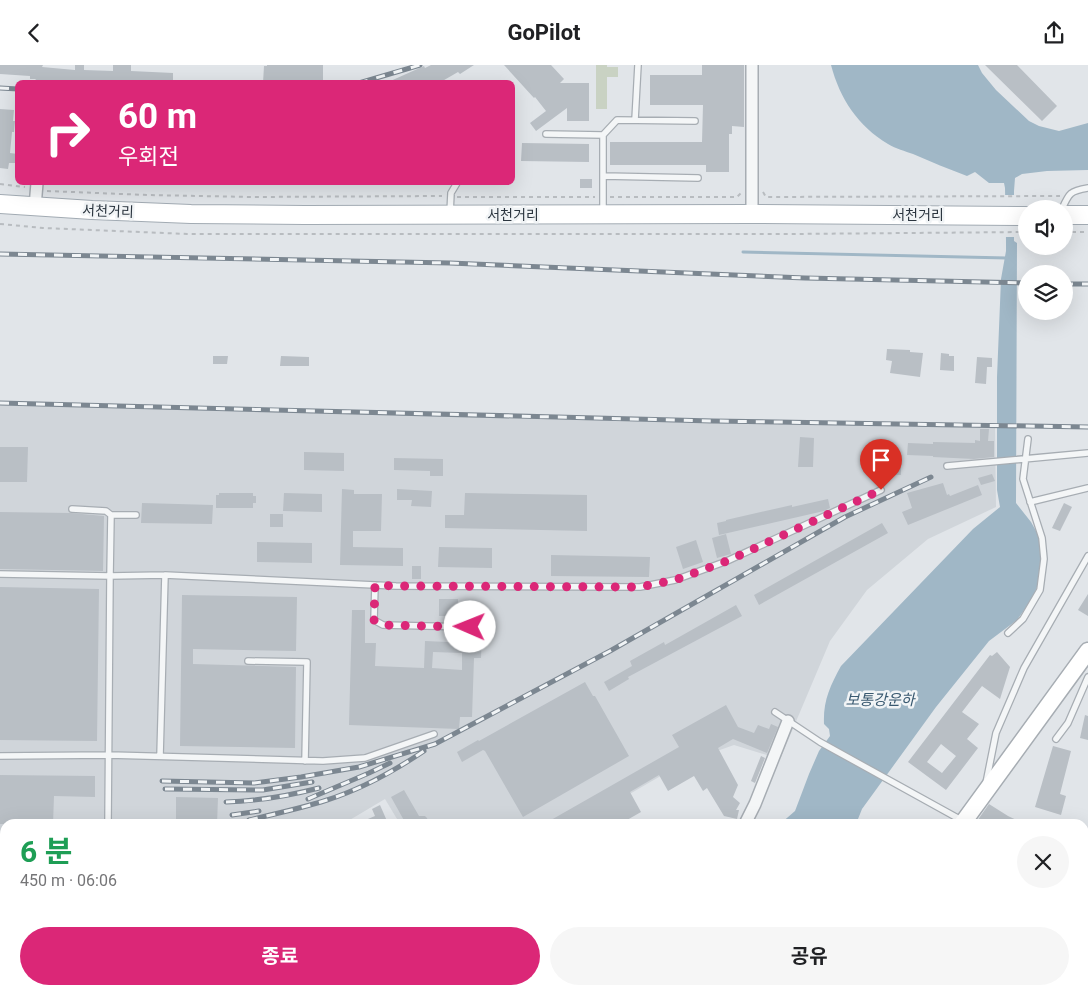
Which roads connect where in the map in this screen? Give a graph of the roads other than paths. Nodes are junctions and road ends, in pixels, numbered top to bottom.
1 (638, 65) edge
2 (752, 65) edge
3 (635, 120) junction
4 (695, 121) dead end
5 (546, 134) dead end
6 (603, 135) junction
7 (603, 176) junction
8 (698, 178) dead end
9 (455, 185) edge
10 (37, 186) edge
11 (1088, 188) edge
12 (1066, 200) edge
13 (0, 204) edge
14 (35, 207) junction
15 (752, 214) junction
16 (450, 215) junction
17 (603, 215) junction
18 (1073, 215) edge
19 (1088, 215) edge
20 (1018, 224) edge
21 (1028, 439) dead end
22 (1088, 453) edge
23 (1026, 459) junction
24 (947, 466) dead end
25 (1088, 488) edge
26 (881, 490) dead end
27 (1030, 502) junction
28 (72, 509) dead end
29 (111, 515) junction
30 (136, 515) dead end
31 (1088, 555) edge
32 (0, 574) edge
33 (165, 575) junction
34 (110, 576) junction
35 (375, 585) junction
36 (470, 627) dead end
37 (1008, 633) dead end
38 (1088, 651) edge
39 (248, 661) dead end
40 (1088, 677) edge
41 (775, 712) dead end
42 (788, 721) junction
43 (434, 734) dead end
44 (1056, 739) dead end
45 (109, 755) junction
46 (0, 756) edge
47 (160, 756) junction
48 (306, 761) junction
49 (984, 794) junction
50 (108, 819) edge
51 (748, 819) edge
52 (957, 819) edge
53 (964, 819) edge

1 - 3 lane
2 - 15 street
3 - 4 lane
3 - 6 lane
5 - 6 lane
6 - 7 lane
7 - 8 lane
7 - 17 lane
9 - 16 lane
10 - 14 street
11 - 12 lane
13 - 14 main road, 서천거리
14 - 16 main road, 서천거리
15 - 17 main road, 서천거리
15 - 20 main road, 서천거리
16 - 17 main road, 서천거리
18 - 19 main road
21 - 23 lane
22 - 23 lane
23 - 24 lane
23 - 27 lane
25 - 27 lane
26 - 35 lane
27 - 37 lane
28 - 29 lane
29 - 30 lane
29 - 34 lane
31 - 49 lane
32 - 34 lane
33 - 34 lane
33 - 35 lane
33 - 47 lane
34 - 45 lane
35 - 36 lane
38 - 49 street
39 - 48 lane
40 - 44 lane
41 - 42 lane
42 - 51 street
42 - 52 lane
43 - 48 lane
45 - 46 lane
45 - 47 lane
45 - 50 lane
47 - 48 lane
49 - 53 street

